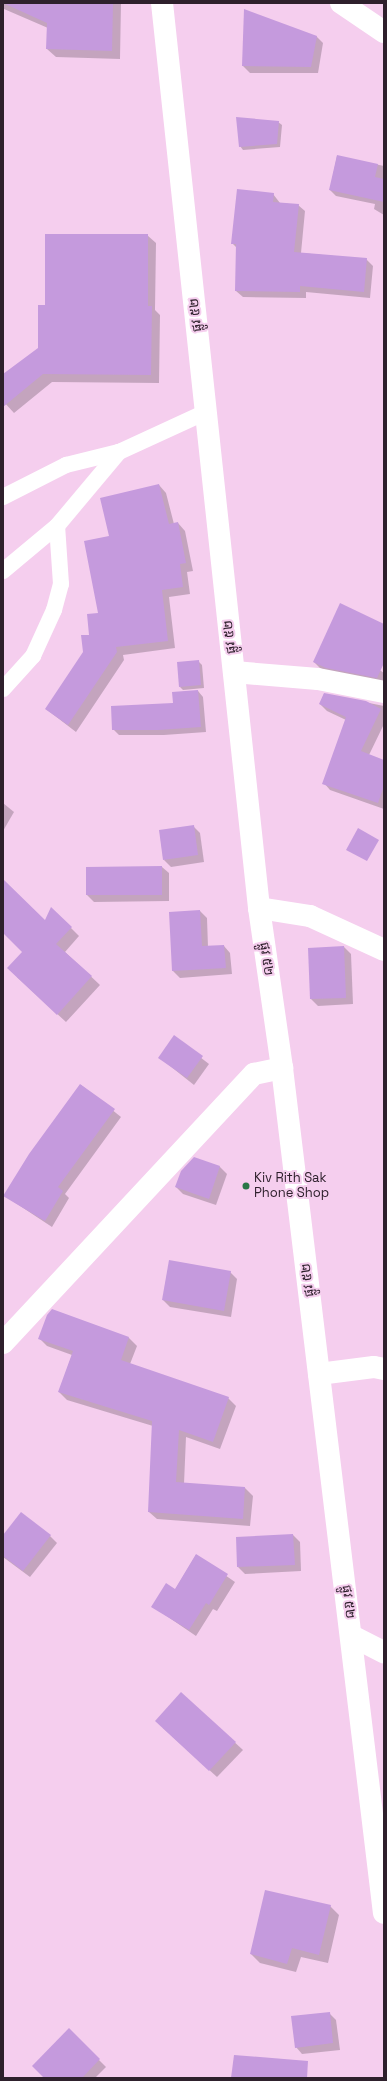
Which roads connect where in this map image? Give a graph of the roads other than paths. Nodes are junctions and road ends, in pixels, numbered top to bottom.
1 (162, 3) edge
2 (341, 3) edge
3 (384, 32) edge
4 (206, 412) junction
5 (119, 452) junction
6 (3, 497) edge
7 (57, 526) junction
8 (3, 571) edge
9 (234, 672) junction
10 (3, 689) edge
11 (384, 692) edge
12 (259, 908) junction
13 (384, 950) edge
14 (282, 1068) junction
15 (3, 1343) edge
16 (384, 1369) edge
17 (319, 1374) junction
18 (352, 1636) junction
19 (384, 1652) edge
20 (384, 1913) edge

1 - 4 street, ផ្លូវ ៥២
2 - 3 street
4 - 5 lane
4 - 9 street, ផ្លូវ ៥២
5 - 6 lane
5 - 7 lane
7 - 8 lane
7 - 10 lane
9 - 11 street
9 - 12 street, ផ្លូវ ៥២
12 - 13 street
12 - 14 street, ផ្លូវ ៥២
14 - 15 street
14 - 17 street, ផ្លូវ ៥២
16 - 17 street
17 - 18 street, ផ្លូវ ៥២
18 - 19 street
18 - 20 street, ផ្លូវ ៥២

